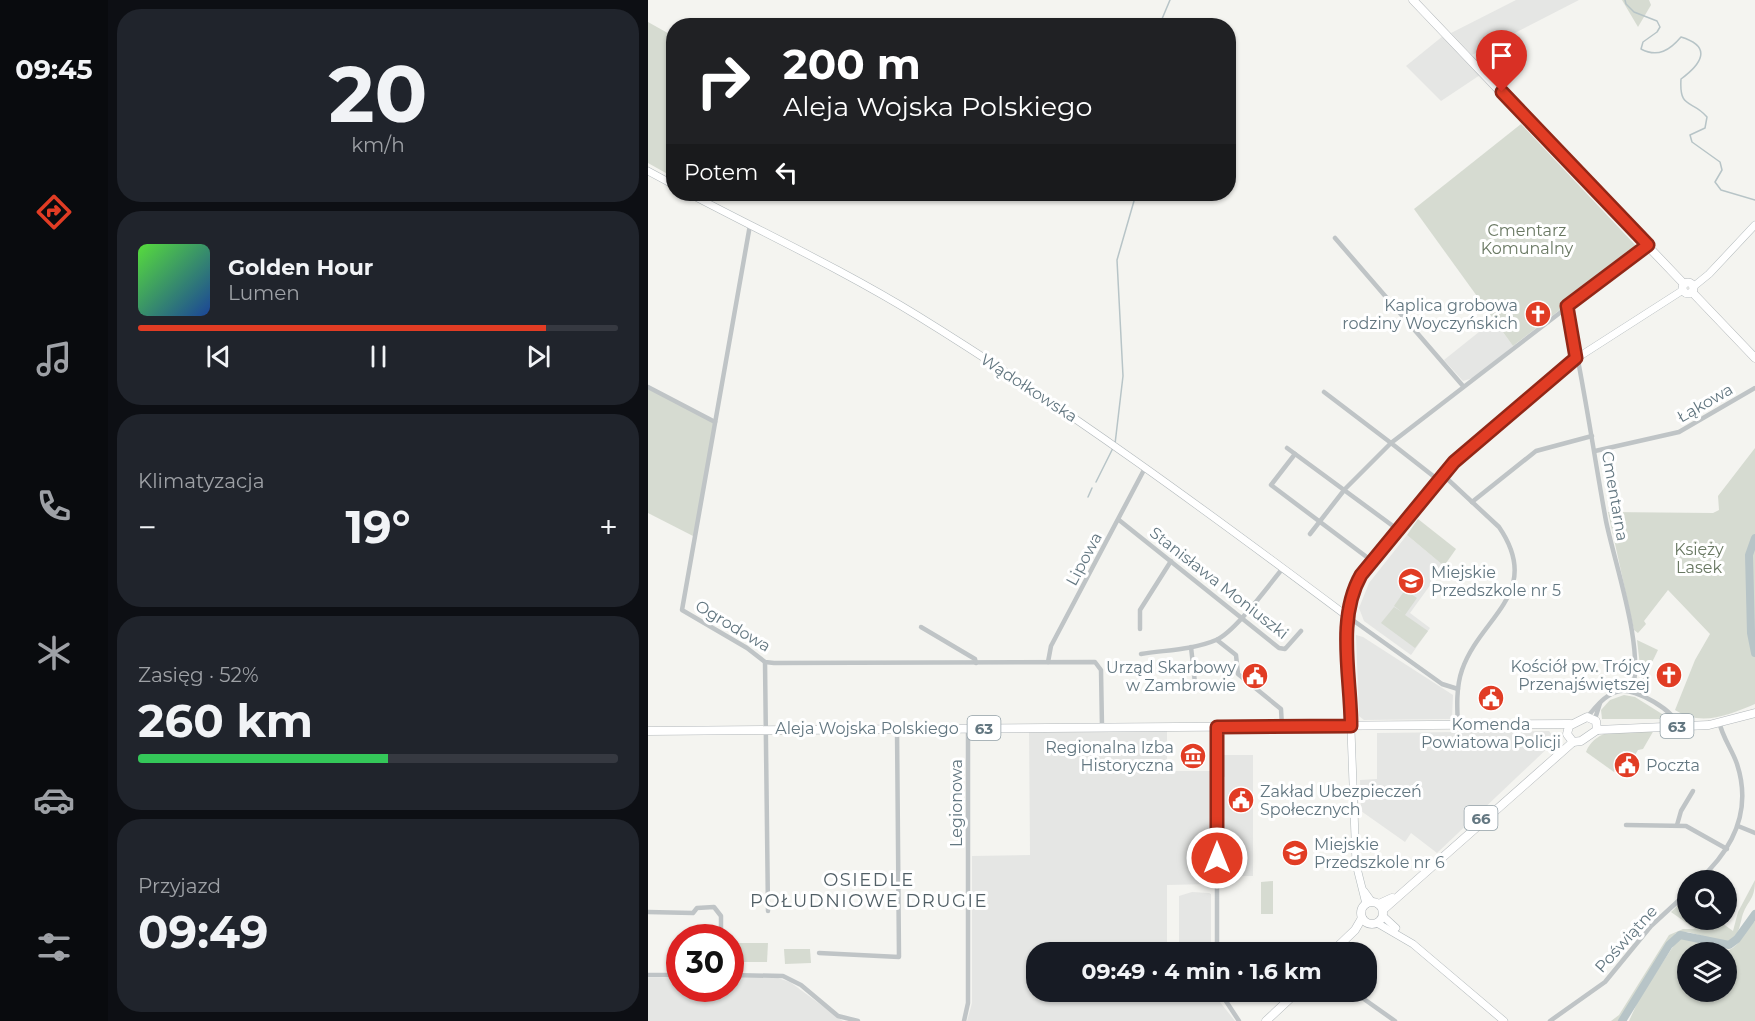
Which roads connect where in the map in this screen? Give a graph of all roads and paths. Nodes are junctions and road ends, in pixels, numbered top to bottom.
1 (1413, 0) edge
2 (648, 171) edge
3 (666, 181) edge
4 (704, 201) edge
5 (750, 225) junction
6 (1755, 225) edge
7 (1335, 238) dead end
8 (1648, 245) junction
9 (1688, 288) junction
10 (1567, 306) junction
11 (1576, 358) junction
12 (1755, 358) edge
13 (1463, 386) junction
14 (648, 387) edge
15 (1755, 388) edge
16 (1324, 392) dead end
17 (715, 422) junction
18 (1592, 436) junction
19 (1391, 443) junction
20 (1287, 448) dead end
21 (1595, 451) junction
22 (1295, 453) junction
23 (1145, 468) junction
24 (1439, 477) junction
25 (1345, 489) junction
26 (1472, 502) junction
27 (1119, 520) junction
28 (1320, 522) junction
29 (1397, 529) junction
30 (1310, 534) dead end
31 (1171, 561) junction
32 (1372, 561) junction
33 (1283, 568) junction
34 (1347, 616) junction
35 (1241, 618) junction
36 (921, 627) dead end
37 (1140, 629) dead end
38 (1301, 631) dead end
39 (1217, 640) junction
40 (1191, 646) junction
41 (1141, 654) dead end
42 (765, 662) junction
43 (1048, 662) junction
44 (976, 663) junction
45 (1154, 688) dead end
46 (1458, 689) junction
47 (1632, 691) junction
48 (1755, 711) edge
49 (1719, 721) junction
50 (1594, 722) junction
51 (1677, 724) junction
52 (1458, 725) junction
53 (1351, 726) junction
54 (1102, 727) junction
55 (1217, 727) junction
56 (1282, 727) junction
57 (897, 728) junction
58 (968, 728) junction
59 (767, 729) junction
60 (648, 730) edge
61 (1570, 734) junction
62 (1693, 791) dead end
63 (1626, 825) dead end
64 (1677, 825) junction
65 (1738, 826) junction
66 (1755, 834) edge
67 (1727, 849) junction
68 (1709, 870) edge
69 (1677, 902) edge
70 (1377, 907) junction
71 (768, 911) dead end
72 (648, 912) edge
73 (1365, 921) junction
74 (1377, 923) junction
75 (721, 924) edge
76 (1217, 942) edge
77 (1342, 942) edge
78 (1347, 942) edge
79 (1413, 944) junction
80 (819, 953) dead end
81 (648, 975) edge
82 (666, 975) edge
83 (744, 975) edge
84 (1227, 1002) edge
85 (1282, 1002) edge
86 (1286, 1002) edge
87 (1368, 1002) edge
88 (858, 1021) edge
89 (964, 1021) edge
90 (1239, 1021) edge
91 (1262, 1021) edge
92 (1266, 1021) edge
93 (1395, 1021) edge
94 (1504, 1021) edge
95 (1550, 1021) edge

1 - 8 main road
2 - 3 street
4 - 5 street, Wądołkowska
5 - 17 street, Ogrodowa
5 - 23 street, Wądołkowska
6 - 9 street
7 - 13 street
8 - 9 main road
8 - 10 street
9 - 11 street
9 - 12 main road
10 - 11 street, Cmentarna
10 - 13 street
11 - 18 street, Cmentarna
11 - 24 street
13 - 19 street
14 - 17 street
15 - 21 street, Łąkowa
16 - 19 street
17 - 42 street, Ogrodowa
18 - 21 street, Cmentarna
18 - 26 street
19 - 24 street
19 - 25 street
20 - 22 street
21 - 47 street, Cmentarna
22 - 25 street
22 - 28 street
23 - 27 street, Lipowa
23 - 33 street, Wądołkowska
24 - 26 street
24 - 29 street
25 - 28 street
25 - 29 street
26 - 46 street
27 - 31 street, Stanisława Moniuszki
27 - 43 street, Lipowa
28 - 30 street
28 - 32 street
29 - 32 street
31 - 35 street, Stanisława Moniuszki
31 - 37 street
32 - 34 street
33 - 34 street, Wądołkowska
33 - 35 street
34 - 46 street
34 - 53 street
35 - 38 street, Stanisława Moniuszki
35 - 39 street
36 - 44 street
39 - 40 street
39 - 56 street
40 - 41 street
40 - 45 street
42 - 44 street, Ogrodowa
42 - 59 street
43 - 44 street, Ogrodowa
43 - 54 street, Ogrodowa
46 - 52 street
47 - 50 street
47 - 51 street
48 - 49 main road, 63
49 - 51 main road, 63
49 - 65 street
50 - 51 main road, 63
50 - 61 main road, 63
50 - 61 main road, 63
52 - 53 main road, Aleja Wojska Polskiego / 63
52 - 61 main road, Aleja Wojska Polskiego / 63
53 - 56 main road, Aleja Wojska Polskiego / 63
53 - 70 street
54 - 55 main road, Aleja Wojska Polskiego / 63
54 - 58 main road, Aleja Wojska Polskiego / 63
55 - 56 main road, Aleja Wojska Polskiego / 63
55 - 76 street
57 - 58 main road, Aleja Wojska Polskiego / 63
57 - 59 main road, Aleja Wojska Polskiego / 63
57 - 80 street
58 - 89 street, Legionowa
59 - 60 main road, Aleja Wojska Polskiego / 63
59 - 71 street
61 - 70 main road, 66
62 - 64 street
63 - 64 street
64 - 67 street
65 - 66 street
65 - 67 street
67 - 68 street
69 - 95 street, Poświątne
70 - 73 main road
70 - 74 main road
70 - 79 street
72 - 75 street
73 - 74 main road
73 - 77 main road
73 - 78 main road
74 - 79 street
79 - 94 street
81 - 82 street
83 - 88 street
84 - 90 street
85 - 91 main road
86 - 92 main road
87 - 93 street

